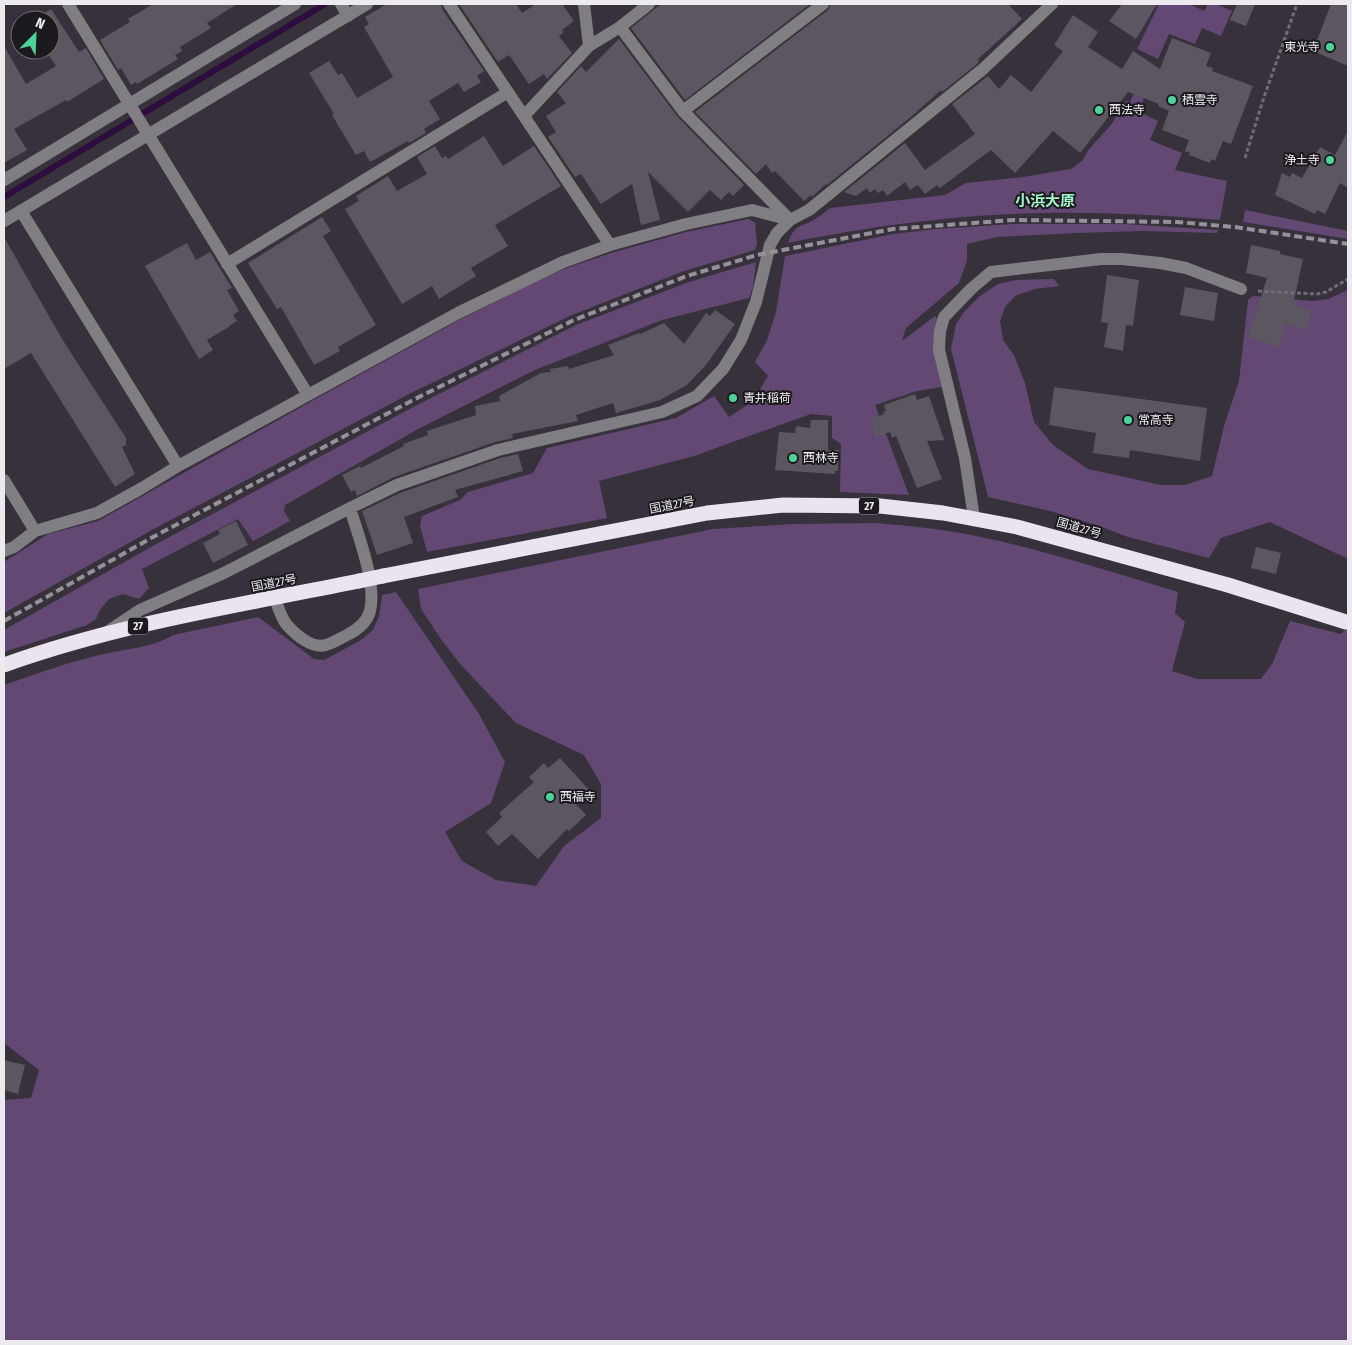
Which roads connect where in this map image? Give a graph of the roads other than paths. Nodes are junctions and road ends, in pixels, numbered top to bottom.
1 (68, 4) edge
2 (296, 4) edge
3 (367, 4) edge
4 (449, 4) edge
5 (584, 4) edge
6 (648, 4) edge
7 (823, 4) edge
8 (1051, 4) edge
9 (344, 8) edge
10 (620, 28) junction
11 (589, 46) junction
12 (508, 92) junction
13 (132, 108) junction
14 (683, 111) junction
15 (524, 116) junction
16 (145, 129) junction
17 (4, 180) edge
18 (21, 210) junction
19 (790, 220) junction
20 (4, 221) edge
21 (610, 245) junction
22 (227, 264) junction
23 (1241, 289) road end
24 (308, 395) junction
25 (178, 466) junction
26 (4, 480) edge
27 (350, 508) junction
28 (974, 518) junction
29 (35, 531) junction
30 (4, 551) edge
31 (275, 598) junction
32 (1346, 622) dead end
33 (103, 634) junction
34 (4, 664) edge

1 - 13 street
2 - 13 street
3 - 9 street
4 - 12 street
5 - 11 street
6 - 10 street
7 - 14 street
8 - 19 street
9 - 16 street
10 - 11 street
10 - 14 street
11 - 15 street
12 - 15 street
12 - 22 street
13 - 16 street
13 - 17 street
14 - 19 street
15 - 21 street
16 - 18 street
16 - 22 street
18 - 20 street
18 - 25 street
19 - 21 street
19 - 27 street
21 - 24 street
22 - 24 street
23 - 28 street
24 - 25 street
25 - 29 street
26 - 29 street
27 - 31 street
27 - 33 street
28 - 31 highway, 国道27号 / 27, bridge
28 - 32 highway, 国道27号 / 27
29 - 30 street
31 - 33 highway, 国道27号 / 27
33 - 34 highway, 国道27号 / 27

